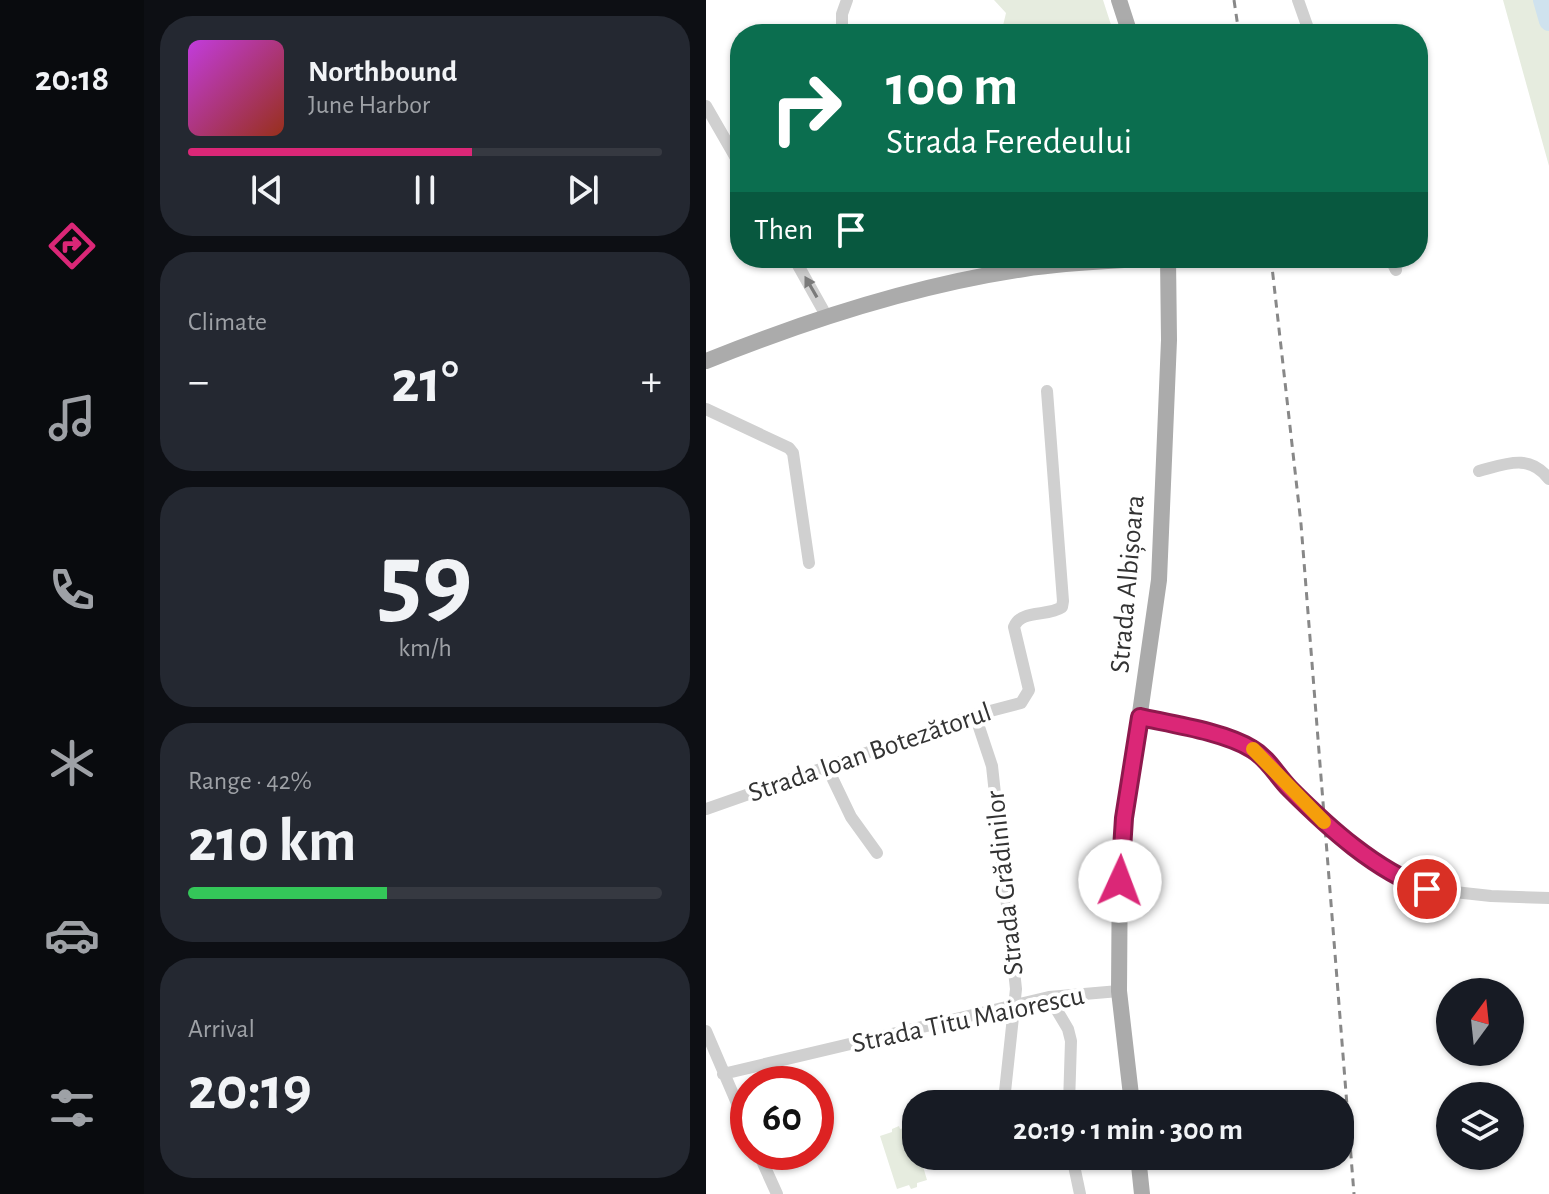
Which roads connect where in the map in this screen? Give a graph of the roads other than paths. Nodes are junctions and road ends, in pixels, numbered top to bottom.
1 (847, 0) edge
2 (1119, 0) edge
3 (1298, 0) edge
4 (842, 24) edge
5 (1127, 24) edge
6 (1306, 24) edge
7 (706, 106) edge
8 (730, 148) edge
9 (800, 268) edge
10 (1033, 268) edge
11 (1168, 268) edge
12 (827, 317) junction
13 (706, 361) edge
14 (1047, 391) dead end
15 (706, 409) edge
16 (1479, 471) dead end
17 (1549, 479) edge
18 (809, 563) dead end
19 (975, 715) junction
20 (1140, 717) junction
21 (827, 767) junction
22 (706, 809) edge
23 (877, 853) dead end
24 (1549, 898) edge
25 (1119, 991) junction
26 (1049, 997) junction
27 (1014, 1005) junction
28 (706, 1031) edge
29 (723, 1074) junction
30 (730, 1089) edge
31 (1005, 1090) edge
32 (1069, 1090) edge
33 (1130, 1090) edge
34 (766, 1170) edge
35 (1075, 1170) edge
36 (1139, 1170) edge
37 (777, 1194) edge
38 (1080, 1194) edge
39 (1142, 1194) edge

1 - 4 street
2 - 5 main road
3 - 6 street
7 - 8 street
12 -> 9 street
10 - 12 main road
11 - 20 main road, Strada Albișoara
12 - 13 main road
14 - 19 street, Strada Ioan Botezătorul
15 - 18 street
16 - 17 street
19 - 21 street, Strada Ioan Botezătorul
19 - 27 street, Strada Grădinilor
20 - 24 street
20 - 25 main road, Strada Albișoara
21 - 22 street, Strada Ioan Botezătorul
21 - 23 street
25 - 26 street, Strada Titu Maiorescu
25 - 33 main road, Strada Albișoara
26 - 27 street, Strada Titu Maiorescu
26 - 32 street, Strada Grădinilor
27 - 29 street, Strada Titu Maiorescu
27 - 31 street, Strada Grădinilor
28 - 29 street
29 - 30 street
34 - 37 street
35 - 38 street
36 - 39 main road

